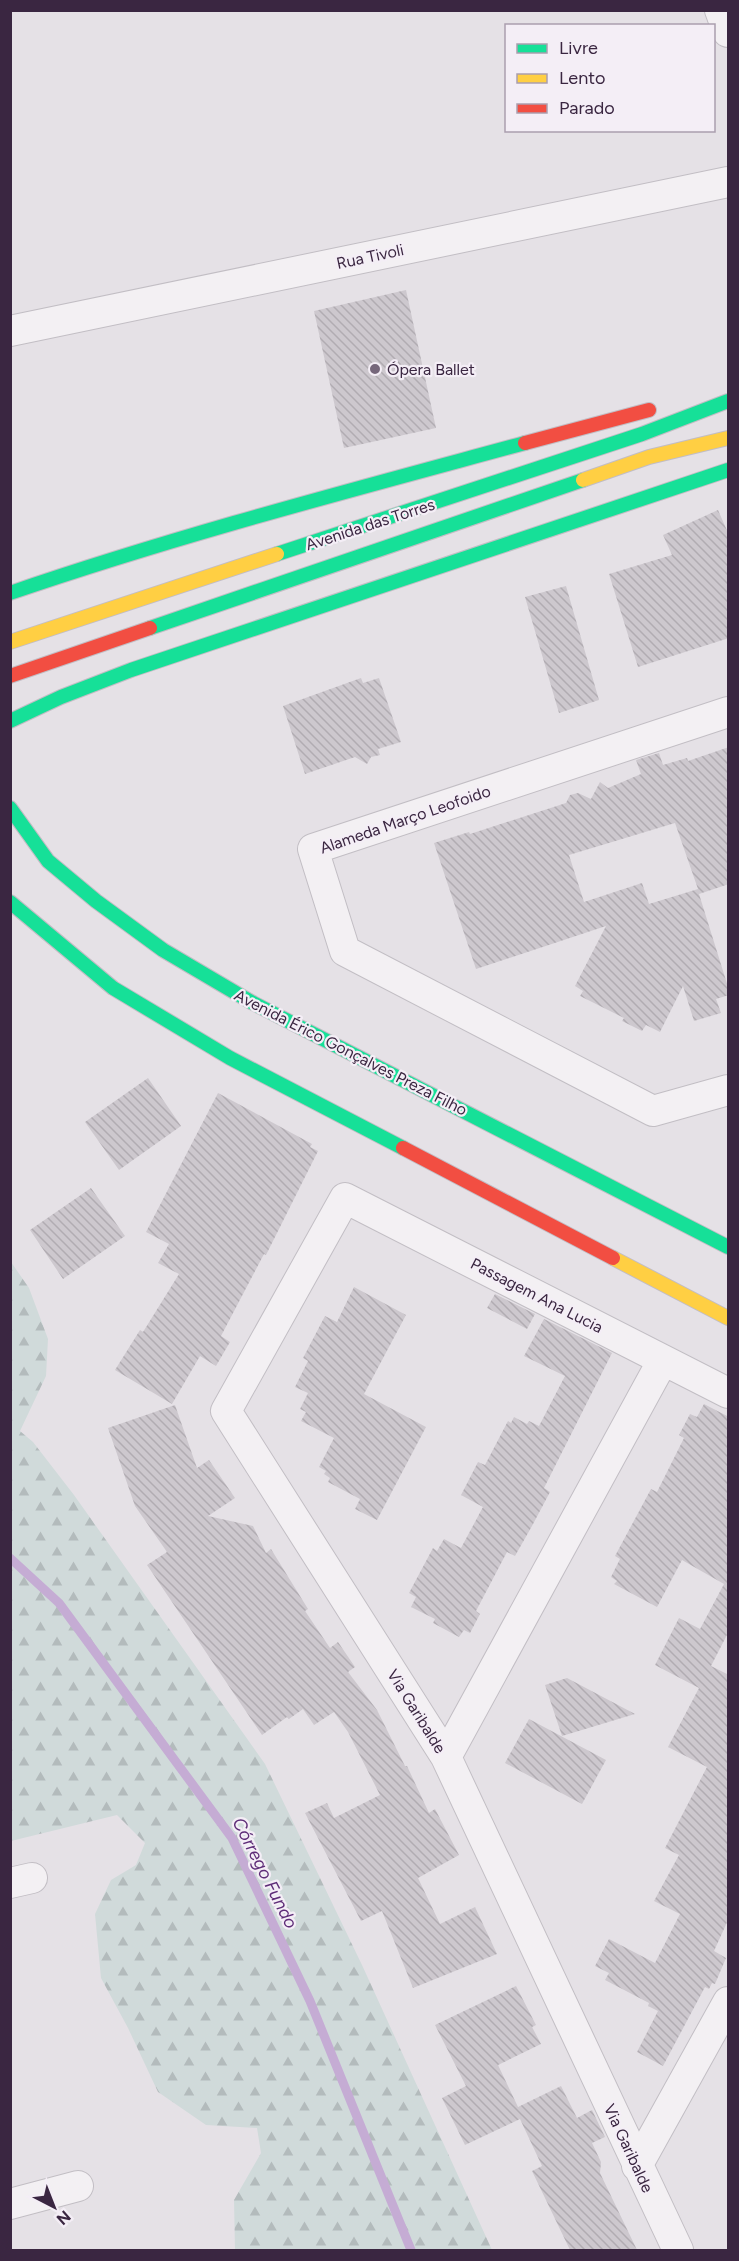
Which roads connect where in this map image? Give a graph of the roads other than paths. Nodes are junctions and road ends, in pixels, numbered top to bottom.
1 (720, 10) edge
2 (729, 32) edge
3 (729, 182) edge
4 (10, 331) edge
5 (729, 389) edge
6 (706, 395) dead end
7 (729, 401) edge
8 (661, 407) dead end
9 (729, 438) edge
10 (729, 470) edge
11 (10, 593) edge
12 (10, 642) edge
13 (10, 676) edge
14 (729, 712) edge
15 (10, 721) edge
16 (10, 808) edge
17 (10, 902) edge
18 (729, 1089) edge
19 (345, 1198) joint
20 (729, 1247) edge
21 (729, 1318) edge
22 (663, 1360) junction
23 (729, 1393) edge
24 (446, 1757) junction
25 (729, 2002) edge
26 (637, 2166) junction
27 (78, 2186) dead end
28 (10, 2204) edge
29 (678, 2250) edge

1 - 2 street
3 - 4 street, Rua Tivoli
5 - 6 main road
7 - 12 main road, Avenida das Torres
8 - 11 main road
9 - 13 main road, Avenida das Torres
10 - 15 main road
14 - 18 street, Alameda Março Leofoido
16 - 20 main road, Avenida Érico Gonçalves Preza Filho
17 - 21 main road
19 - 22 street, Passagem Ana Lucia
19 - 24 street, Via Garibalde
22 - 23 street, Passagem Ana Lucia
22 - 24 street
24 - 26 street, Via Garibalde
25 - 26 street
26 - 29 street, Via Garibalde
27 - 28 street

